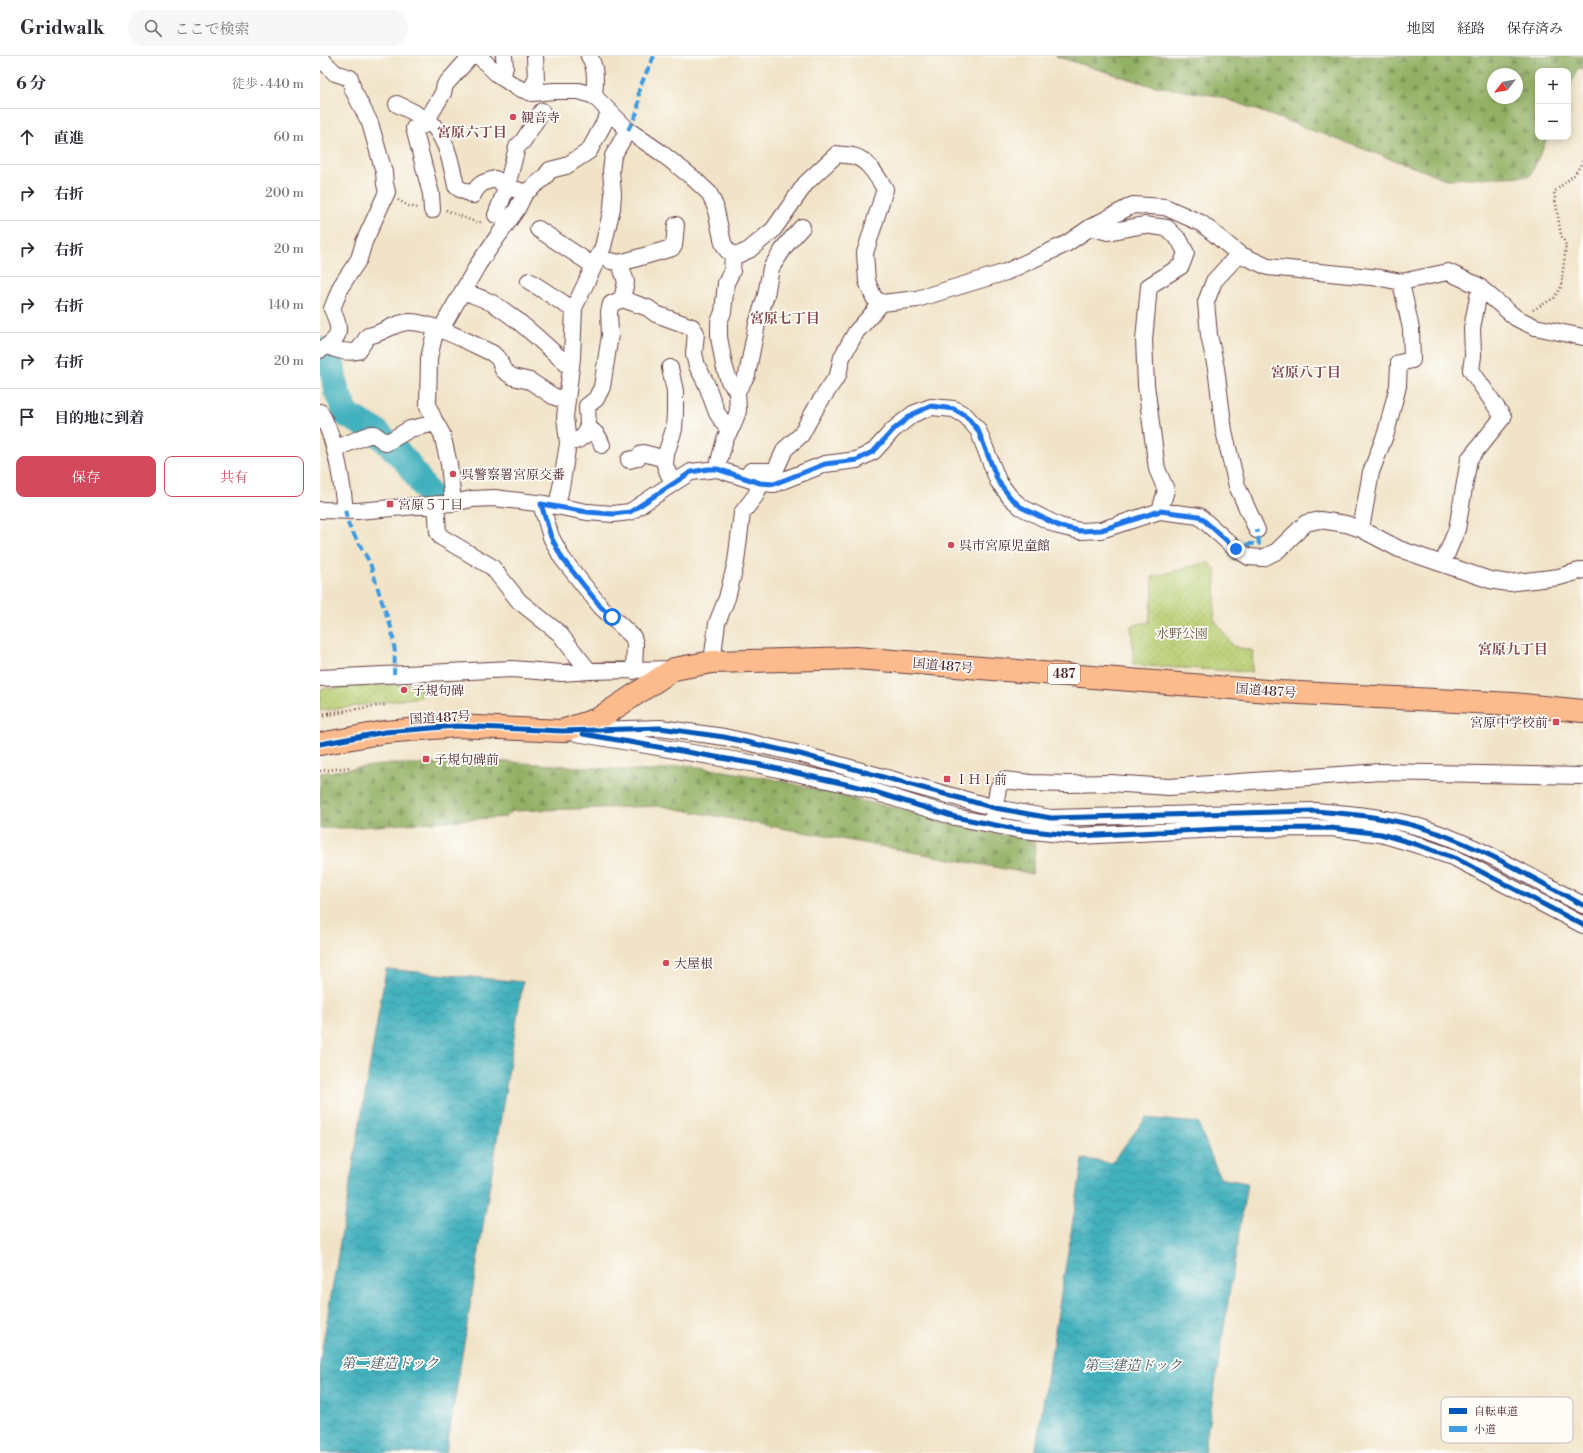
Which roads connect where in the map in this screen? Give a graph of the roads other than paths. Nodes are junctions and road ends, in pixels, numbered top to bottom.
1 (472, 56) edge
2 (479, 56) edge
3 (504, 56) edge
4 (535, 56) edge
5 (589, 56) edge
6 (320, 58) edge
7 (502, 78) junction
8 (528, 92) junction
9 (594, 96) junction
10 (397, 104) dead end
11 (542, 111) dead end
12 (610, 112) junction
13 (426, 120) junction
14 (628, 130) junction
15 (507, 186) junction
16 (526, 193) junction
17 (432, 210) dead end
18 (496, 215) dead end
19 (676, 225) dead end
20 (802, 227) dead end
21 (1091, 227) junction
22 (538, 229) dead end
23 (1240, 254) junction
24 (733, 255) junction
25 (596, 261) junction
26 (620, 263) junction
27 (529, 281) dead end
28 (1401, 282) junction
29 (1480, 287) junction
30 (463, 291) junction
31 (622, 299) junction
32 (882, 303) junction
33 (574, 310) junction
34 (439, 329) junction
35 (1583, 337) edge
36 (324, 348) edge
37 (571, 368) junction
38 (670, 368) dead end
39 (737, 391) junction
40 (566, 401) junction
41 (320, 412) edge
42 (436, 423) junction
43 (587, 427) junction
44 (729, 432) junction
45 (568, 443) junction
46 (602, 445) dead end
47 (334, 449) junction
48 (666, 456) junction
49 (629, 460) dead end
50 (717, 469) junction
51 (753, 481) junction
52 (674, 482) junction
53 (453, 503) junction
54 (436, 504) junction
55 (541, 504) junction
56 (557, 506) junction
57 (320, 510) edge
58 (346, 510) junction
59 (1160, 511) junction
60 (1361, 529) junction
61 (1256, 530) dead end
62 (1443, 563) junction
63 (1583, 570) edge
64 (712, 662) junction
65 (674, 669) junction
66 (589, 671) junction
67 (634, 671) junction
68 (320, 678) edge
69 (1583, 710) edge
70 (562, 731) junction
71 (320, 744) edge
72 (1583, 776) edge
73 (995, 808) junction
74 (992, 824) junction
75 (1583, 905) edge
76 (1583, 925) edge

1 - 13 street
2 - 7 street
3 - 7 street
4 - 8 street
5 - 9 street
6 - 36 street
7 - 8 street
8 - 9 street
9 - 12 street
10 - 13 street
11 - 15 street
12 - 14 street
12 - 16 street
13 - 15 street
13 - 17 street
14 - 24 street
14 - 25 street
15 - 16 street
15 - 18 street
16 - 30 street
19 - 26 street
20 - 39 street
21 - 23 street
21 - 32 street
21 - 59 street
22 - 25 street
23 - 28 street
23 - 61 street
24 - 32 street
24 - 39 street
25 - 26 street
25 - 33 street
26 - 31 street
27 - 33 street
28 - 29 street
28 - 60 street
29 - 35 street
29 - 62 street
30 - 34 street
30 - 37 street
31 - 43 street
31 - 44 street
32 - 51 street
33 - 37 street
34 - 36 street
34 - 40 street
34 - 42 street
37 - 40 street
38 - 48 street
39 - 44 street
40 - 45 street
41 - 47 street
42 - 47 street
42 - 53 street
43 - 45 street
43 - 46 street
44 - 50 street
45 - 56 street
47 - 58 street
48 - 49 street
48 - 52 street
50 - 51 street
50 - 52 street
51 - 59 street
51 - 64 street
52 - 56 street
53 - 54 street
53 - 55 street
54 - 58 street
54 - 66 street
55 - 56 street
55 - 67 street
57 - 58 street
59 - 60 street
60 - 62 street
62 - 63 street
64 - 65 highway, 国道487号 / 487
64 - 69 highway, 国道487号 / 487
65 - 67 street
65 - 70 highway, 国道487号 / 487
66 - 67 street
66 - 68 street
70 - 71 highway, 国道487号 / 487
70 - 73 street
70 - 74 street
72 - 73 street
73 - 74 street
73 - 75 street
74 - 76 street

